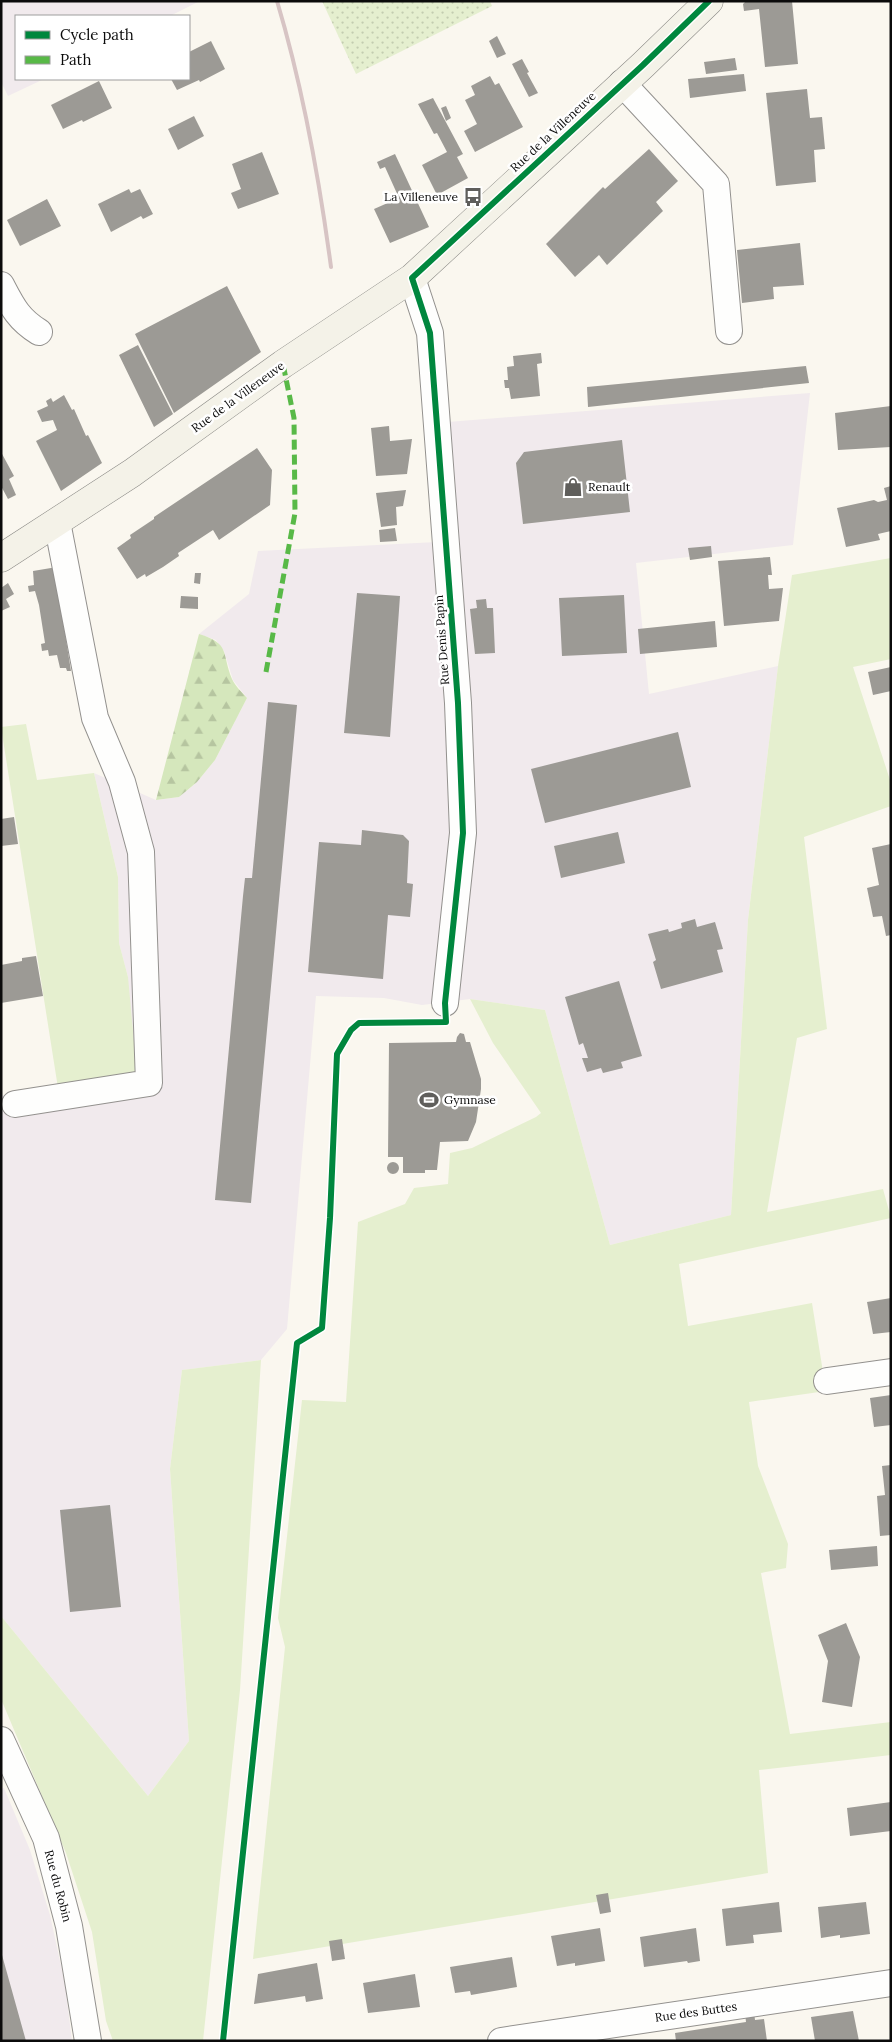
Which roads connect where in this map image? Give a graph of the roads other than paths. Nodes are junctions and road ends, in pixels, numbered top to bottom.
1 (709, 1) edge
2 (622, 83) junction
3 (412, 278) junction
4 (1, 285) edge
5 (729, 331) dead end
6 (39, 332) dead end
7 (57, 522) junction
8 (1, 558) edge
9 (445, 1003) dead end
10 (15, 1104) dead end
11 (891, 1372) edge
12 (827, 1381) dead end
13 (1, 1740) edge
14 (891, 1983) edge
15 (88, 2041) edge
16 (501, 2041) edge

1 - 2 main road, Rue de la Villeneuve
2 - 3 main road, Rue de la Villeneuve
2 - 5 street
3 - 7 main road, Rue de la Villeneuve
3 - 9 street, Rue Denis Papin
4 - 6 street
7 - 8 main road, Rue de la Villeneuve
7 - 10 street
11 - 12 street
13 - 15 street, Rue du Robin
14 - 16 street, Rue des Buttes

